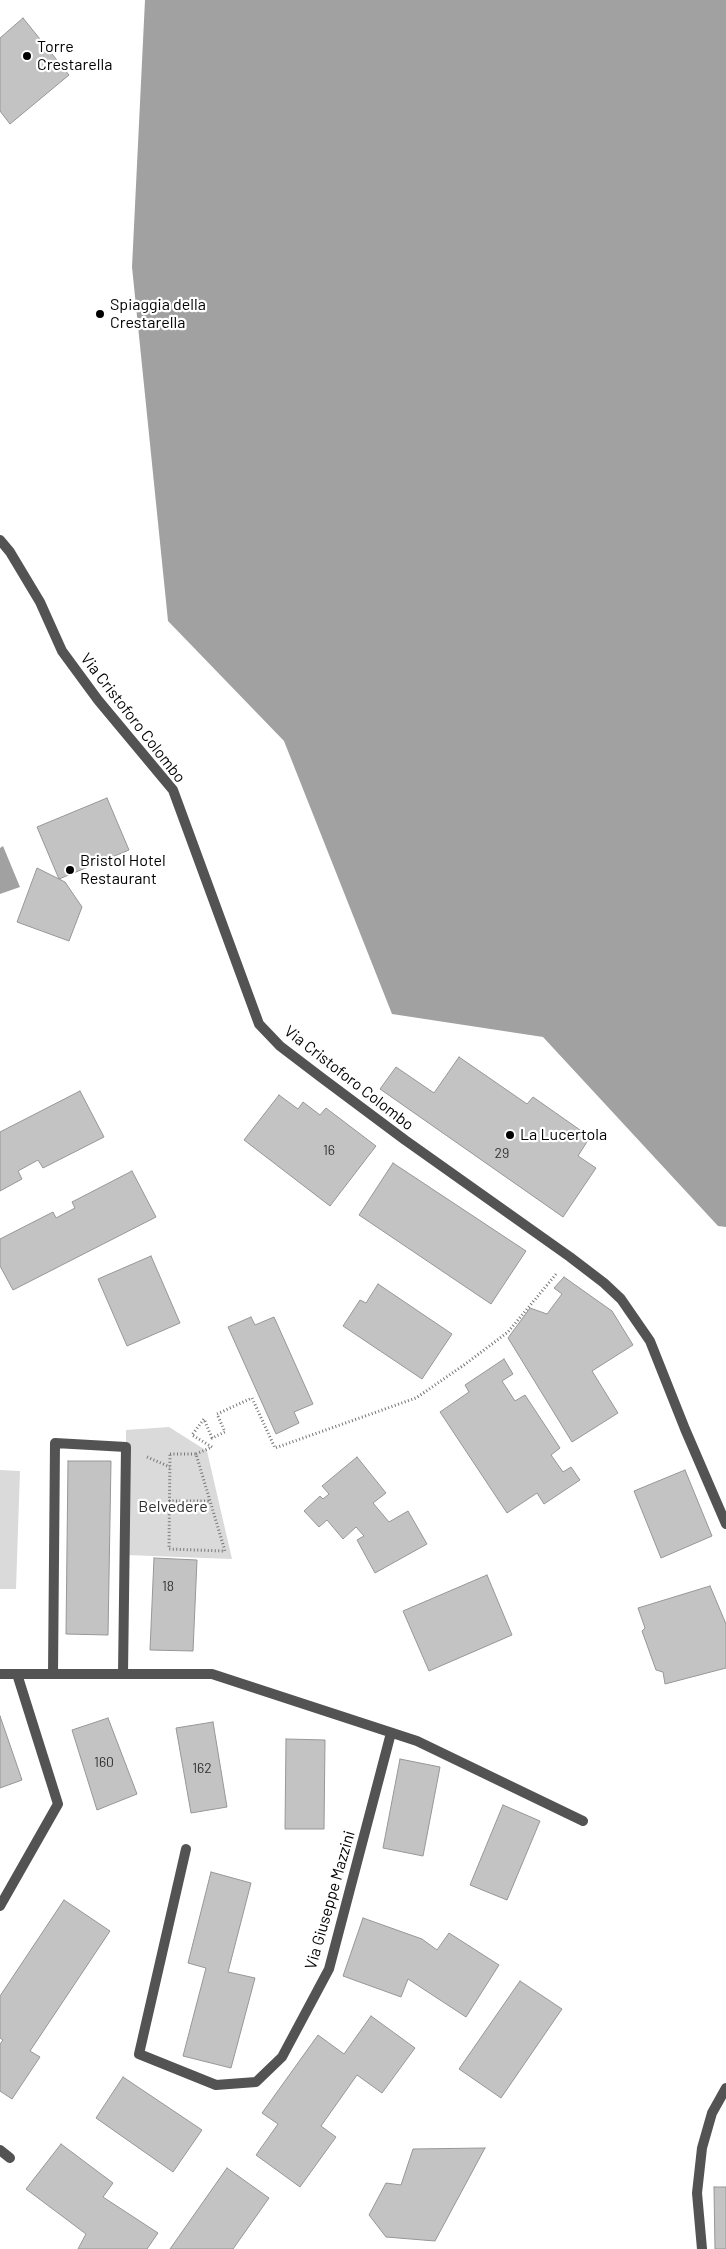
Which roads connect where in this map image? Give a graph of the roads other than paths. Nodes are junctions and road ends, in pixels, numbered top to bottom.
1 (0, 540) edge
2 (726, 1524) edge
3 (0, 1674) edge
4 (17, 1674) junction
5 (53, 1674) junction
6 (123, 1674) junction
7 (391, 1733) junction
8 (583, 1821) dead end
9 (186, 1849) dead end
10 (0, 1906) edge
11 (726, 2088) edge
12 (0, 2150) edge
13 (10, 2158) dead end
14 (702, 2249) edge

1 - 2 street, Via Cristoforo Colombo
3 - 4 street
4 - 5 street
4 - 10 street
5 - 6 street
5 - 6 street
6 - 7 street
7 - 8 street
7 - 9 street, Via Giuseppe Mazzini
11 - 14 street
12 - 13 street

